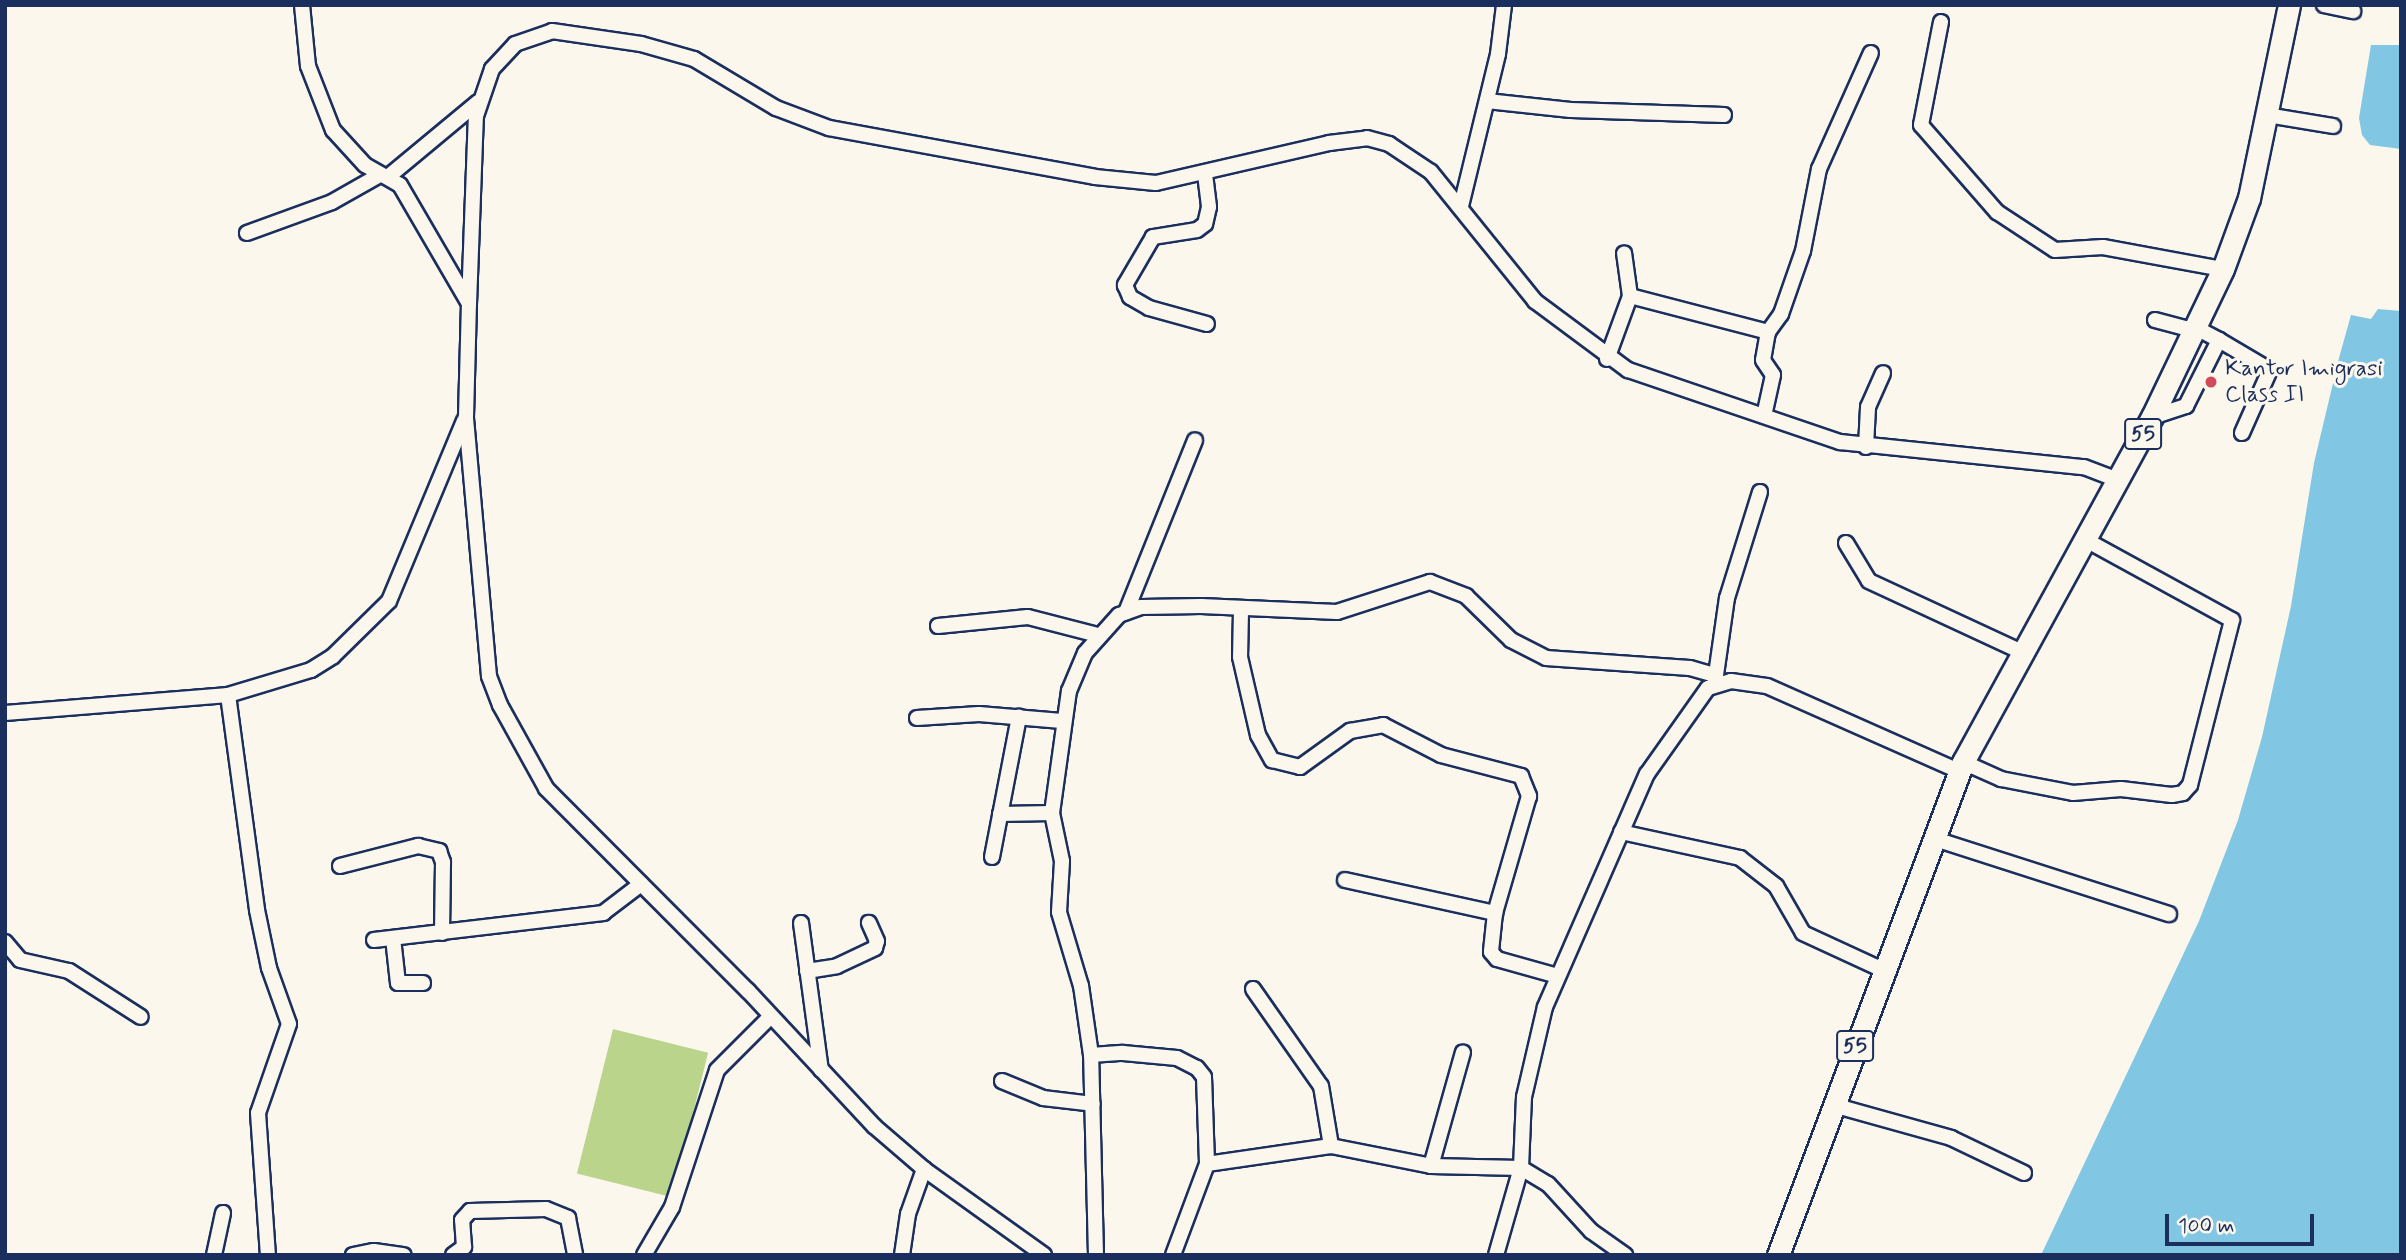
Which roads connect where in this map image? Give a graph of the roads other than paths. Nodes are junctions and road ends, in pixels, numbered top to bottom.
1 (302, 5) edge
2 (1504, 5) edge
3 (2290, 5) edge
4 (2324, 5) edge
5 (2353, 11) dead end
6 (1941, 22) dead end
7 (1871, 53) dead end
8 (1486, 100) junction
9 (478, 102) junction
10 (1724, 115) dead end
11 (2267, 115) junction
12 (2333, 126) dead end
13 (1205, 174) junction
14 (384, 176) junction
15 (1461, 206) junction
16 (247, 233) dead end
17 (1625, 253) dead end
18 (2223, 269) junction
19 (1630, 296) junction
20 (469, 304) junction
21 (2155, 320) dead end
22 (1207, 324) dead end
23 (2194, 329) junction
24 (1768, 332) junction
25 (2219, 340) junction
26 (1607, 359) junction
27 (1883, 373) dead end
28 (1765, 416) junction
29 (466, 417) junction
30 (2152, 417) junction
31 (2242, 433) dead end
32 (1195, 440) dead end
33 (1866, 447) junction
34 (2118, 480) junction
35 (1760, 492) dead end
36 (2086, 540) junction
37 (1846, 542) dead end
38 (1241, 611) junction
39 (1125, 612) junction
40 (938, 626) dead end
41 (1098, 635) junction
42 (2022, 652) junction
43 (1715, 679) junction
44 (228, 695) junction
45 (5, 713) edge
46 (917, 718) dead end
47 (1019, 718) junction
48 (1062, 722) junction
49 (1961, 767) junction
50 (1052, 813) junction
51 (1000, 814) junction
52 (1621, 832) junction
53 (1932, 838) junction
54 (992, 857) dead end
55 (340, 866) dead end
56 (1345, 880) dead end
57 (641, 884) junction
58 (1495, 914) junction
59 (2169, 914) dead end
60 (801, 923) dead end
61 (869, 923) dead end
62 (442, 933) junction
63 (393, 938) junction
64 (374, 940) dead end
65 (5, 942) edge
66 (1883, 970) junction
67 (807, 971) junction
68 (1558, 976) junction
69 (424, 983) dead end
70 (1253, 989) dead end
71 (771, 1016) junction
72 (141, 1017) dead end
73 (1463, 1052) dead end
74 (1091, 1055) junction
75 (821, 1070) junction
76 (1002, 1081) dead end
77 (1093, 1104) junction
78 (1833, 1105) junction
79 (1331, 1146) junction
80 (1207, 1164) junction
81 (1431, 1166) junction
82 (1521, 1168) junction
83 (924, 1169) junction
84 (2024, 1173) dead end
85 (223, 1213) dead end
86 (214, 1255) edge
87 (268, 1255) edge
88 (354, 1255) edge
89 (404, 1255) edge
90 (453, 1255) edge
91 (575, 1255) edge
92 (644, 1255) edge
93 (902, 1255) edge
94 (1044, 1255) edge
95 (1096, 1255) edge
96 (1172, 1255) edge
97 (1496, 1255) edge
98 (1625, 1255) edge
99 (1778, 1255) edge

1 - 14 street
2 - 8 street
3 - 11 highway, 55
4 - 5 street
6 - 18 street
7 - 24 street
8 - 10 street
8 - 15 street
9 - 13 street
9 - 14 street
9 - 20 street
11 - 12 street
11 - 18 highway, 55
13 - 15 street
13 - 22 street
14 - 16 street
14 - 20 street
15 - 26 street
17 - 19 street
18 - 23 highway, 55
19 - 24 street
19 - 26 street
20 - 29 street
21 - 23 street
23 - 25 street
23 - 30 highway, 55
24 - 28 street
25 - 30 street
25 - 31 street
26 - 28 street
27 - 33 street
28 - 33 street
29 - 44 street
29 - 57 street
30 - 34 highway, 55
32 - 39 street
33 - 34 street
34 - 36 highway, 55
35 - 43 street
36 - 42 highway, 55
36 - 49 street
37 - 42 street
38 - 39 street
38 - 43 street
38 - 58 street
39 - 41 street
40 - 41 street
41 - 48 street
42 - 49 highway, 55
43 - 49 street
43 - 52 street
44 - 45 street
44 - 87 street
46 - 47 street
47 - 48 street
47 - 51 street
48 - 50 street
49 - 53 highway, 55
50 - 51 street
50 - 74 street
51 - 54 street
52 - 66 street
52 - 68 street
53 - 59 street
53 - 66 highway, 55
55 - 62 street
56 - 58 street
57 - 62 street
57 - 71 street
58 - 68 street
60 - 67 street
61 - 67 street
62 - 63 street
63 - 64 street
63 - 69 street
65 - 72 street
66 - 78 highway, 55
67 - 75 street
68 - 82 street
70 - 79 street
71 - 75 street
71 - 92 street
73 - 81 street
74 - 77 street
74 - 80 street
75 - 83 street
76 - 77 street
77 - 95 street
78 - 84 street
78 - 99 highway, 55
79 - 80 street
79 - 81 street
80 - 96 street
81 - 82 street
82 - 97 street
82 - 98 street
83 - 93 street
83 - 94 street
85 - 86 street
88 - 89 street
90 - 91 street

